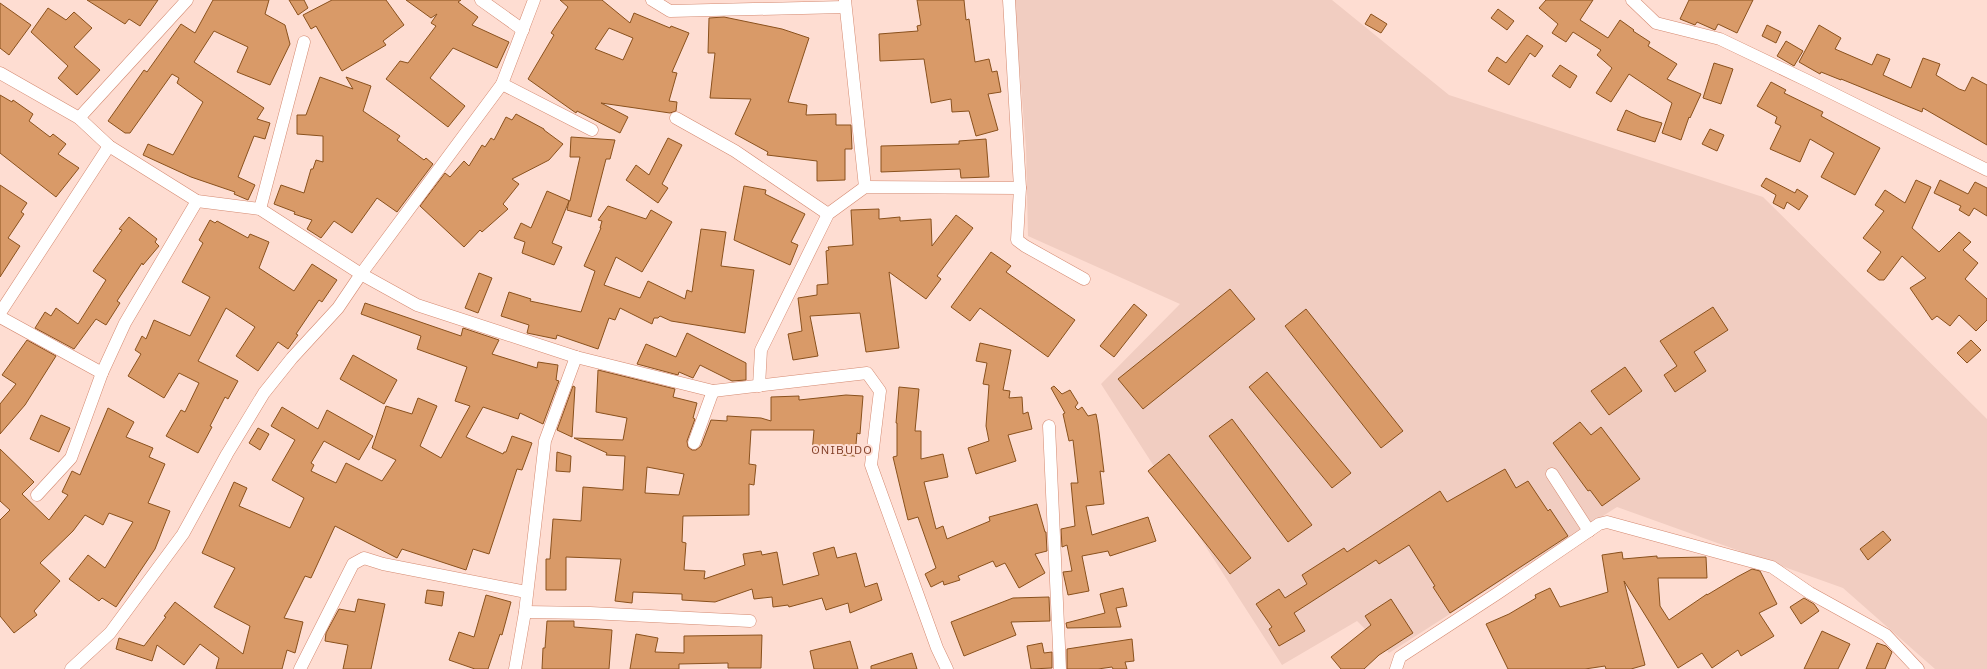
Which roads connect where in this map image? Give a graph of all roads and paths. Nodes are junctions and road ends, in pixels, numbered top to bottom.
1 (187, 0) edge
2 (481, 0) edge
3 (534, 0) edge
4 (652, 0) edge
5 (1009, 0) edge
6 (1632, 0) edge
7 (844, 4) edge
8 (523, 30) junction
9 (304, 42) dead end
10 (0, 73) edge
11 (502, 84) junction
12 (79, 118) junction
13 (676, 118) dead end
14 (592, 130) dead end
15 (109, 146) junction
16 (1987, 170) edge
17 (865, 187) junction
18 (1020, 188) junction
19 (197, 201) junction
20 (260, 209) junction
21 (828, 214) junction
22 (361, 274) junction
23 (1084, 279) dead end
24 (0, 313) edge
25 (0, 317) edge
26 (576, 357) junction
27 (102, 373) junction
28 (759, 386) junction
29 (713, 391) junction
30 (1048, 426) dead end
31 (694, 443) dead end
32 (1552, 474) dead end
33 (37, 495) dead end
34 (1589, 531) junction
35 (526, 592) junction
36 (525, 612) junction
37 (750, 621) dead end
38 (71, 669) edge
39 (300, 669) edge
40 (515, 669) edge
41 (947, 669) edge
42 (1060, 669) edge
43 (1396, 669) edge
44 (1918, 669) edge

1 - 12 street
2 - 8 street
3 - 8 street
4 - 7 street
5 - 18 street
6 - 16 street
7 - 17 street
8 - 11 street
9 - 20 street
10 - 12 street
11 - 14 street
11 - 22 street
12 - 15 street
13 - 21 street
15 - 19 street
15 - 24 street
17 - 18 street
17 - 21 street
18 - 23 street
19 - 20 street
19 - 27 street
20 - 22 street
21 - 28 street
22 - 26 street
22 - 38 street
25 - 27 street
26 - 29 street
26 - 35 street
27 - 33 street
28 - 29 street
28 - 41 street
29 - 31 street
30 - 42 street
32 - 34 street
34 - 43 street
34 - 44 street
35 - 36 street
35 - 39 street
36 - 37 street
36 - 40 street

